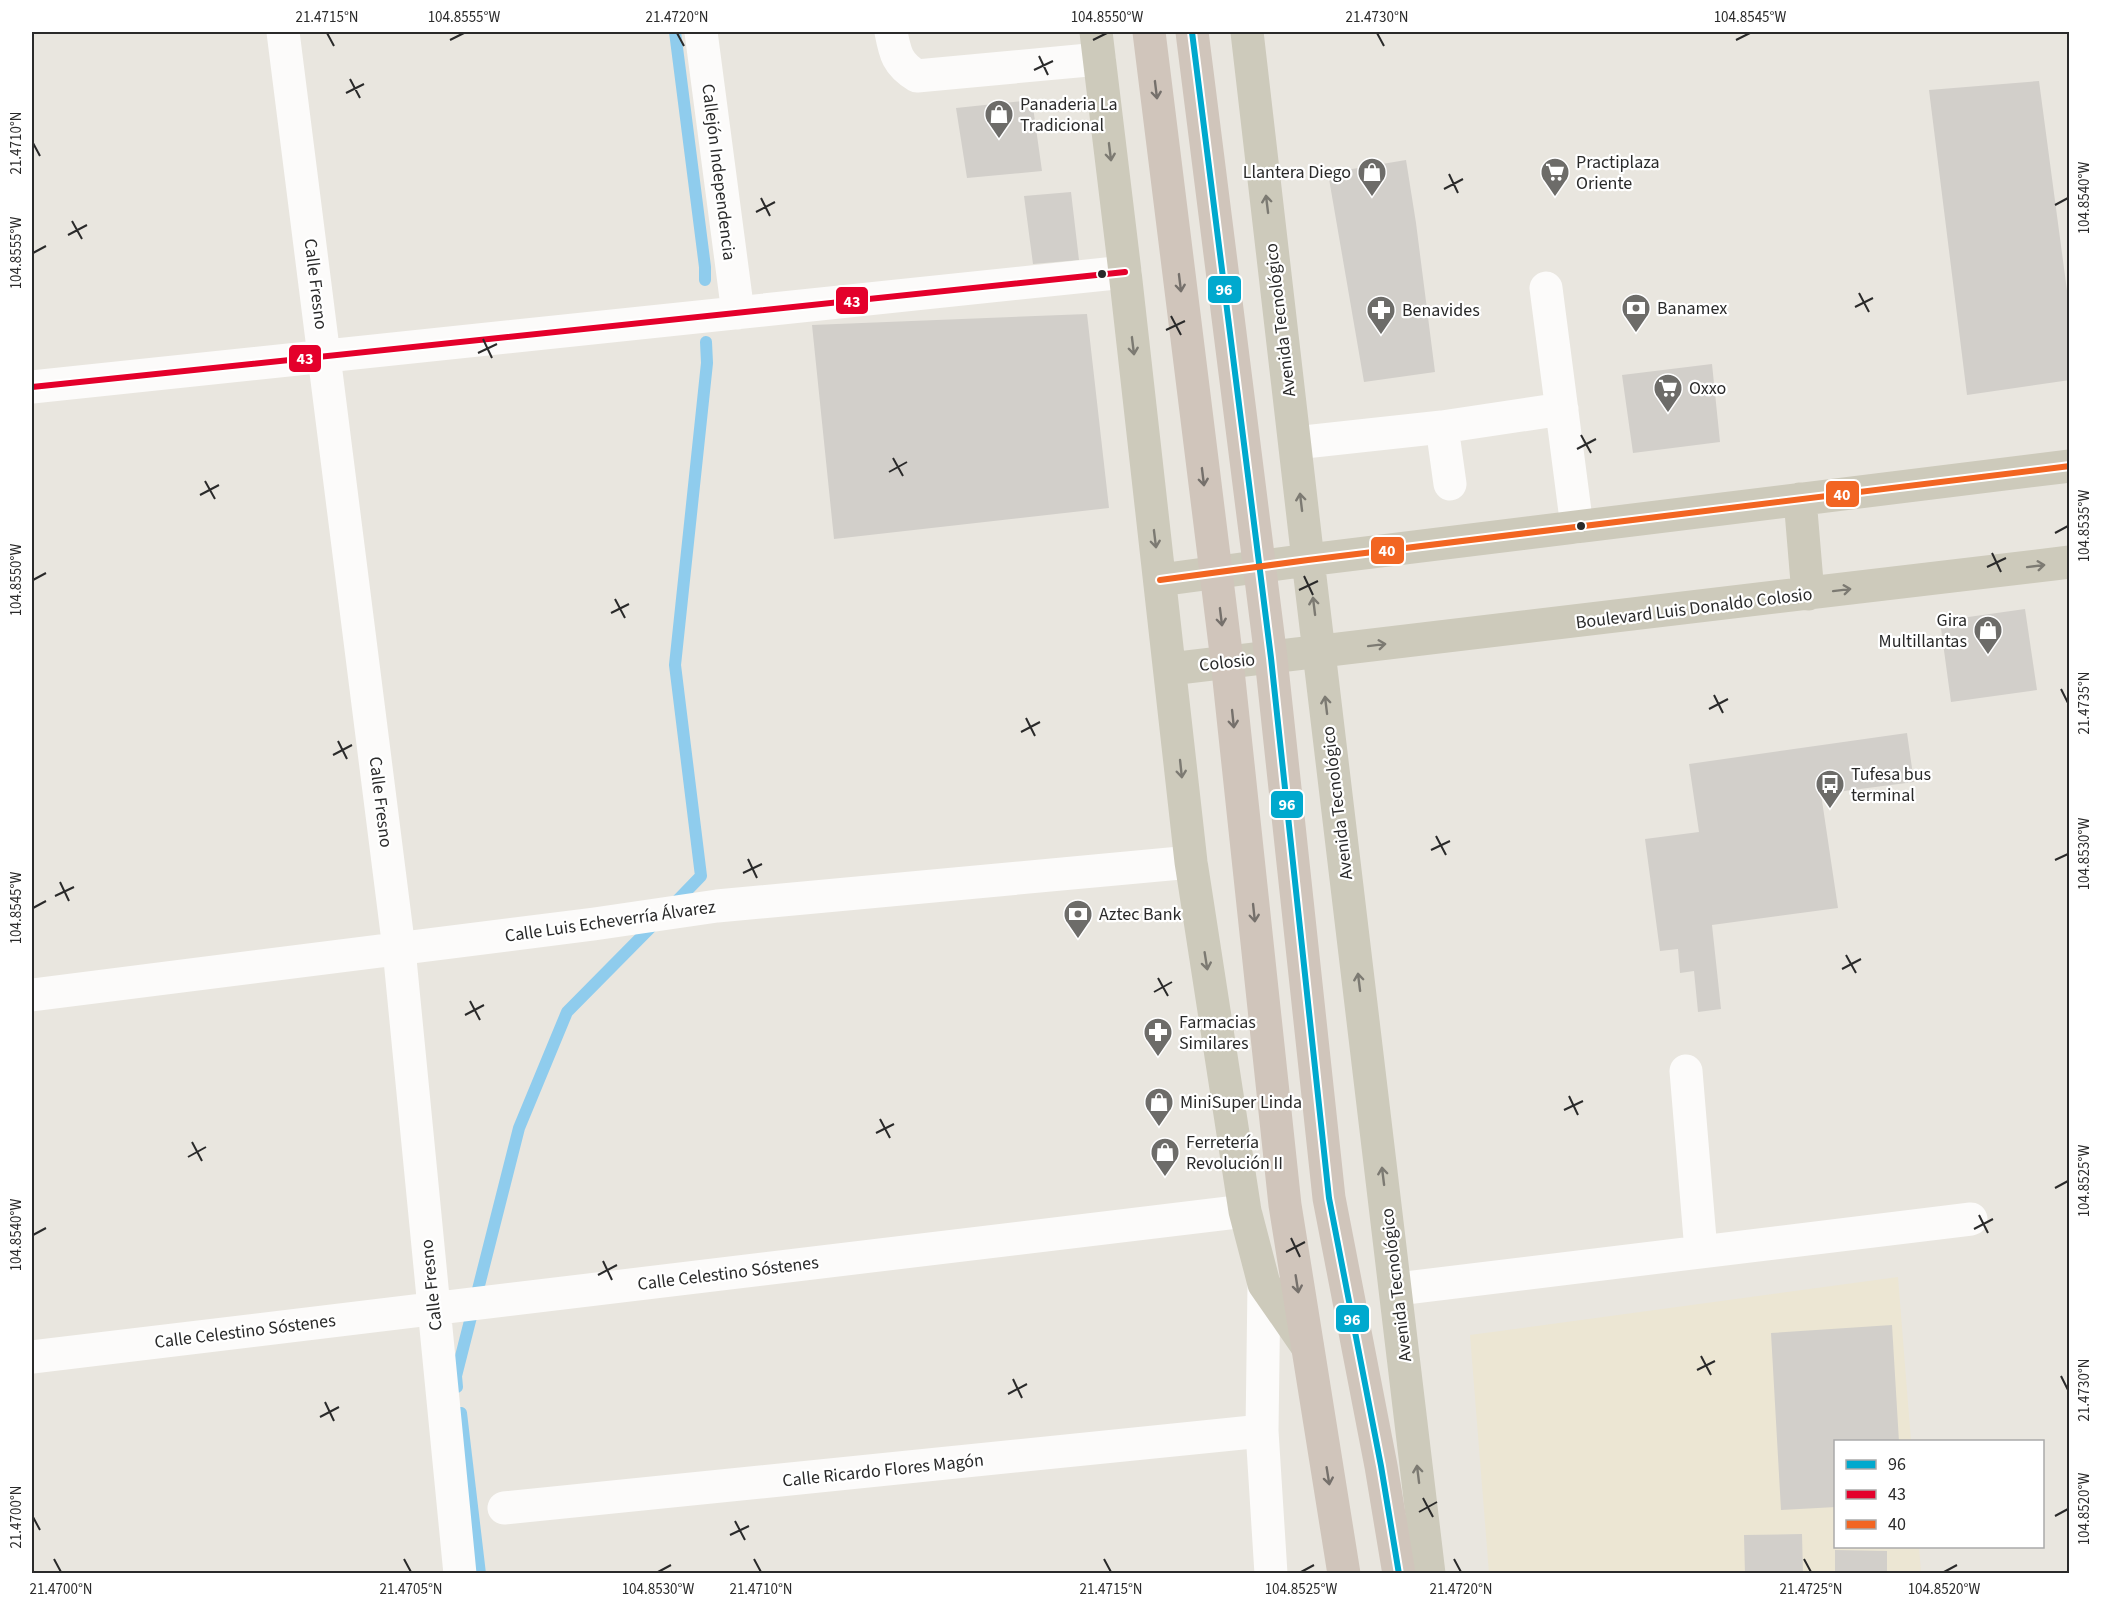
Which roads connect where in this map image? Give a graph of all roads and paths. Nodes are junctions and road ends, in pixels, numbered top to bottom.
1 (283, 32) edge
2 (701, 32) edge
3 (891, 32) edge
4 (1149, 32) edge
5 (1192, 32) edge
6 (1247, 32) edge
7 (1097, 45) edge
8 (1125, 272) junction
9 (1546, 288) dead end
10 (738, 313) junction
11 (326, 356) junction
12 (32, 387) edge
13 (1562, 409) junction
14 (1442, 427) junction
15 (1294, 443) junction
16 (2070, 466) edge
17 (1450, 484) dead end
18 (1800, 499) junction
19 (1577, 527) junction
20 (1308, 560) junction
21 (2070, 562) edge
22 (1260, 567) junction
23 (1215, 573) junction
24 (1160, 580) junction
25 (1808, 594) junction
26 (1319, 652) junction
27 (1271, 658) junction
28 (1227, 661) junction
29 (1170, 669) junction
30 (1191, 862) junction
31 (399, 949) junction
32 (32, 995) edge
33 (1686, 1071) dead end
34 (1245, 1211) junction
35 (1971, 1219) dead end
36 (1701, 1251) junction
37 (1264, 1284) junction
38 (1397, 1289) junction
39 (442, 1307) junction
40 (1306, 1346) junction
41 (32, 1357) edge
42 (1262, 1431) junction
43 (504, 1508) dead end
44 (460, 1574) edge
45 (1271, 1574) edge
46 (1344, 1574) edge
47 (1399, 1574) edge
48 (1429, 1574) edge

1 - 11 street, Calle Fresno
2 - 10 street, Callejón Independencia
3 - 7 street
4 -> 23 highway
5 - 22 highway
15 -> 6 main road, Avenida Tecnológico
7 -> 8 main road
8 - 10 street
8 -> 24 main road
9 - 13 street
10 - 11 street
11 - 12 street
11 - 31 street, Calle Fresno
13 - 14 street
13 - 19 street
14 - 15 street
14 - 17 street
20 -> 15 main road, Avenida Tecnológico
16 - 18 main road
18 - 19 main road
18 - 25 main road
19 - 20 main road
20 - 22 main road
26 -> 20 main road, Avenida Tecnológico
25 -> 21 main road, Boulevard Luis Donaldo Colosio
22 - 23 main road
22 - 27 highway
23 - 24 main road
23 -> 28 highway
24 - 29 main road
26 -> 25 main road, Boulevard Luis Donaldo Colosio
26 - 27 main road, Colosio
38 -> 26 main road, Avenida Tecnológico
27 - 28 main road, Colosio
27 - 47 highway
28 - 29 main road, Colosio
28 -> 40 highway
29 -> 30 main road
30 - 31 street, Calle Luis Echeverría Álvarez
30 -> 34 main road
31 - 32 street, Calle Luis Echeverría Álvarez
31 - 39 street, Calle Fresno
33 - 36 street
34 - 37 main road
34 - 39 street, Calle Celestino Sóstenes
35 - 36 street
36 - 38 street
37 - 40 main road
37 - 42 street
48 -> 38 main road, Avenida Tecnológico
39 - 41 street, Calle Celestino Sóstenes
39 - 44 street, Calle Fresno
40 -> 46 highway
42 - 43 street, Calle Ricardo Flores Magón
42 - 45 street

